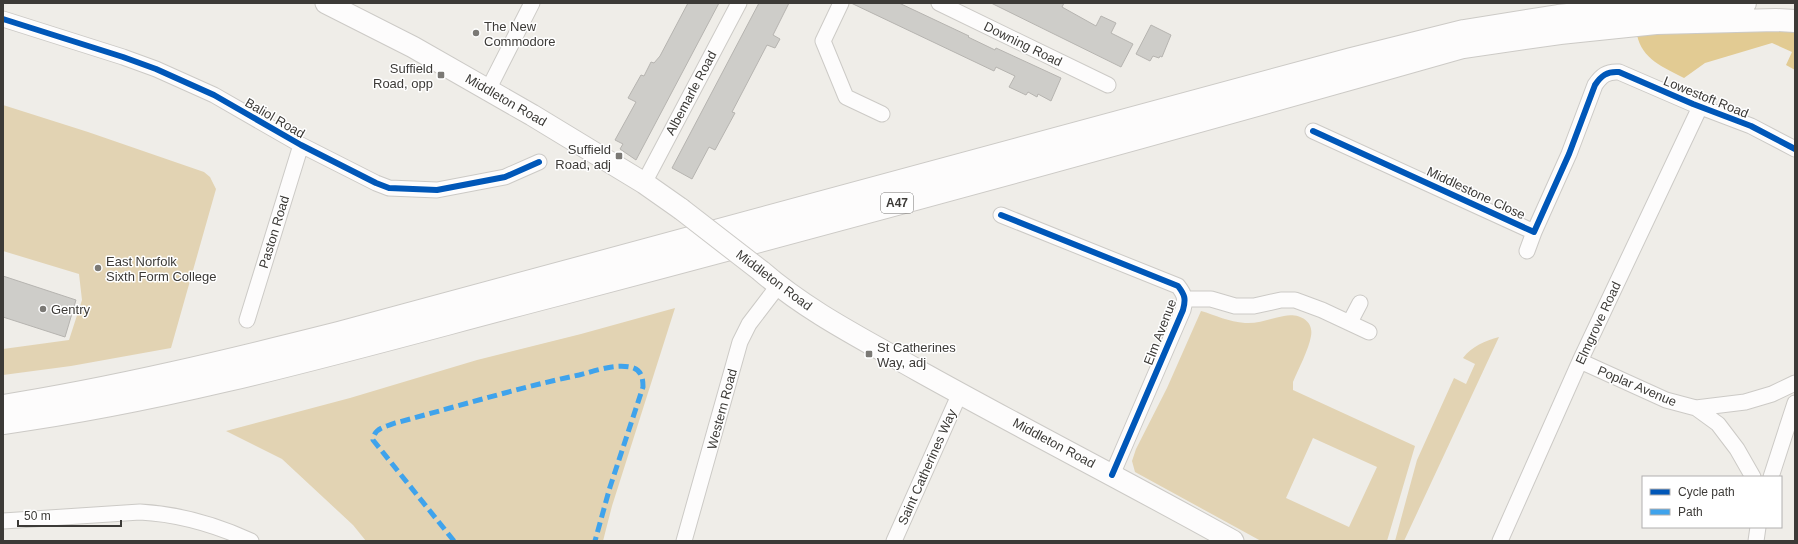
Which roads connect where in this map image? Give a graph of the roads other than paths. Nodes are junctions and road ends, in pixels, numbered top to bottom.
1 (326, 3) edge
2 (532, 3) edge
3 (738, 3) edge
4 (841, 3) edge
5 (939, 3) edge
6 (1745, 3) edge
7 (352, 9) edge
8 (3, 19) edge
9 (1795, 20) edge
10 (1607, 73) joint
11 (1108, 85) dead end
12 (488, 90) junction
13 (1700, 107) junction
14 (882, 114) dead end
15 (1313, 131) dead end
16 (301, 145) junction
17 (1795, 149) edge
18 (539, 162) dead end
19 (644, 183) junction
20 (1000, 215) dead end
21 (1534, 232) junction
22 (1527, 251) dead end
23 (778, 286) junction
24 (1186, 299) junction
25 (1360, 302) dead end
26 (247, 320) dead end
27 (1350, 322) junction
28 (1369, 332) dead end
29 (1580, 361) junction
30 (1795, 383) edge
31 (960, 393) junction
32 (1795, 403) edge
33 (3, 406) edge
34 (1696, 408) junction
35 (3, 423) edge
36 (1112, 474) junction
37 (1752, 476) edge
38 (1771, 476) edge
39 (3, 521) edge
40 (1758, 528) edge
41 (251, 541) edge
42 (684, 541) edge
43 (894, 541) edge
44 (1233, 541) edge
45 (1500, 541) edge
46 (1756, 541) edge

1 - 7 main road, Middleton Road
2 - 12 street
3 - 19 street, Albemarle Road
4 - 14 street
5 - 11 street, Downing Road
6 - 33 highway, A47
7 - 12 main road, Middleton Road
8 - 16 street, Baliol Road
9 - 35 highway, A47
10 - 13 street, Lowestoft Road
10 - 21 street, Middlestone Close
12 - 19 main road, Middleton Road
13 - 17 street, Lowestoft Road
13 - 29 street, Elmgrove Road
15 - 21 street, Middlestone Close
16 - 18 street, Baliol Road
16 - 26 street, Paston Road
19 - 23 main road, Middleton Road, bridge
20 - 24 street, Elm Avenue
21 - 22 street, Middlestone Close
23 - 31 main road, Middleton Road
23 - 42 street, Western Road
24 - 27 street, Elm Avenue
24 - 36 street, Elm Avenue
25 - 27 street
27 - 28 street, Elm Avenue
29 - 34 street, Poplar Avenue
29 - 45 street, Elmgrove Road
30 - 34 street, Poplar Avenue
31 - 36 main road, Middleton Road
31 - 43 street, Saint Catherines Way
32 - 38 street
34 - 37 street, Poplar Avenue
36 - 44 main road, Middleton Road
39 - 41 street
40 - 46 street

